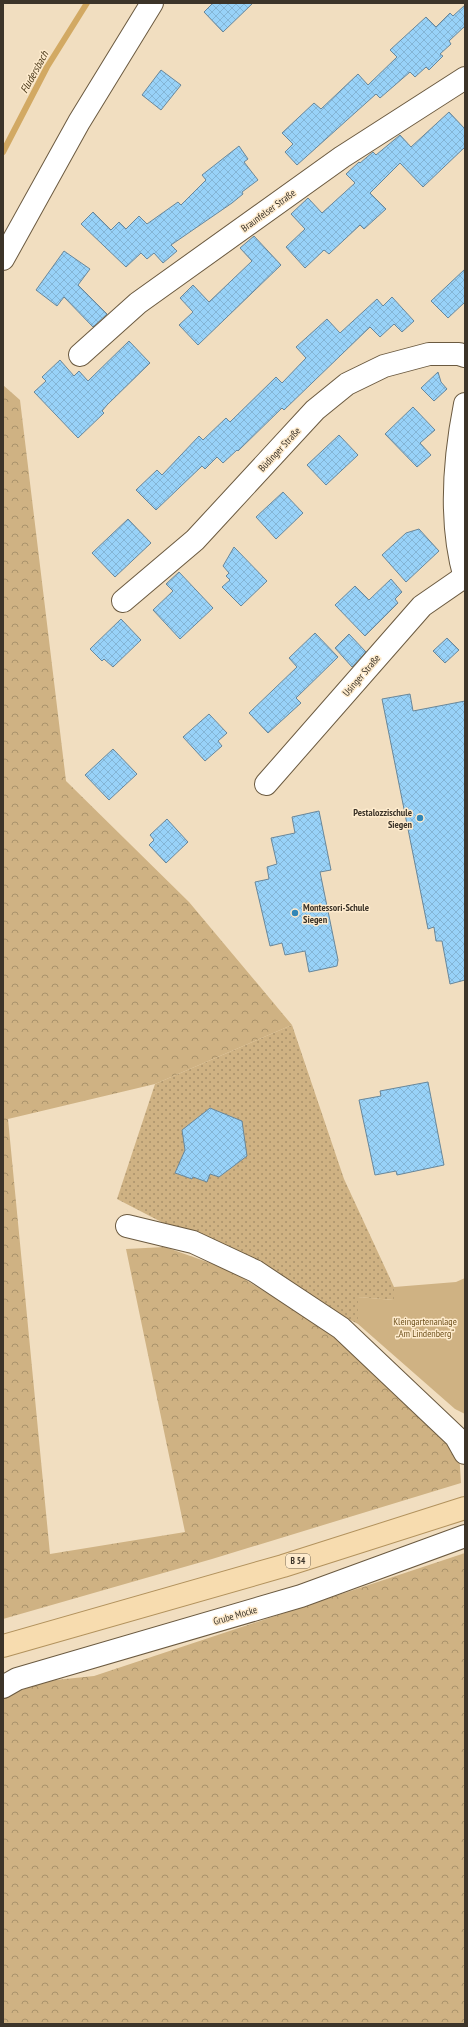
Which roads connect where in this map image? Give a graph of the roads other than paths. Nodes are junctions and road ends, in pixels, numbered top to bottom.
1 (152, 3) edge
2 (465, 78) edge
3 (3, 259) edge
4 (80, 355) dead end
5 (465, 356) edge
6 (465, 404) edge
7 (463, 539) edge
8 (465, 578) edge
9 (123, 602) dead end
10 (266, 784) dead end
11 (127, 1226) dead end
12 (465, 1453) edge
13 (465, 1508) edge
14 (465, 1536) edge
15 (3, 1646) edge
16 (3, 1688) edge

1 - 3 street
2 - 4 street, Braunfelser Straße
5 - 9 street, Büdinger Straße
6 - 7 street
7 - 8 street
8 - 10 street, Usinger Straße
11 - 12 street
13 - 15 main road, B 54
14 - 16 street, Grube Mocke

